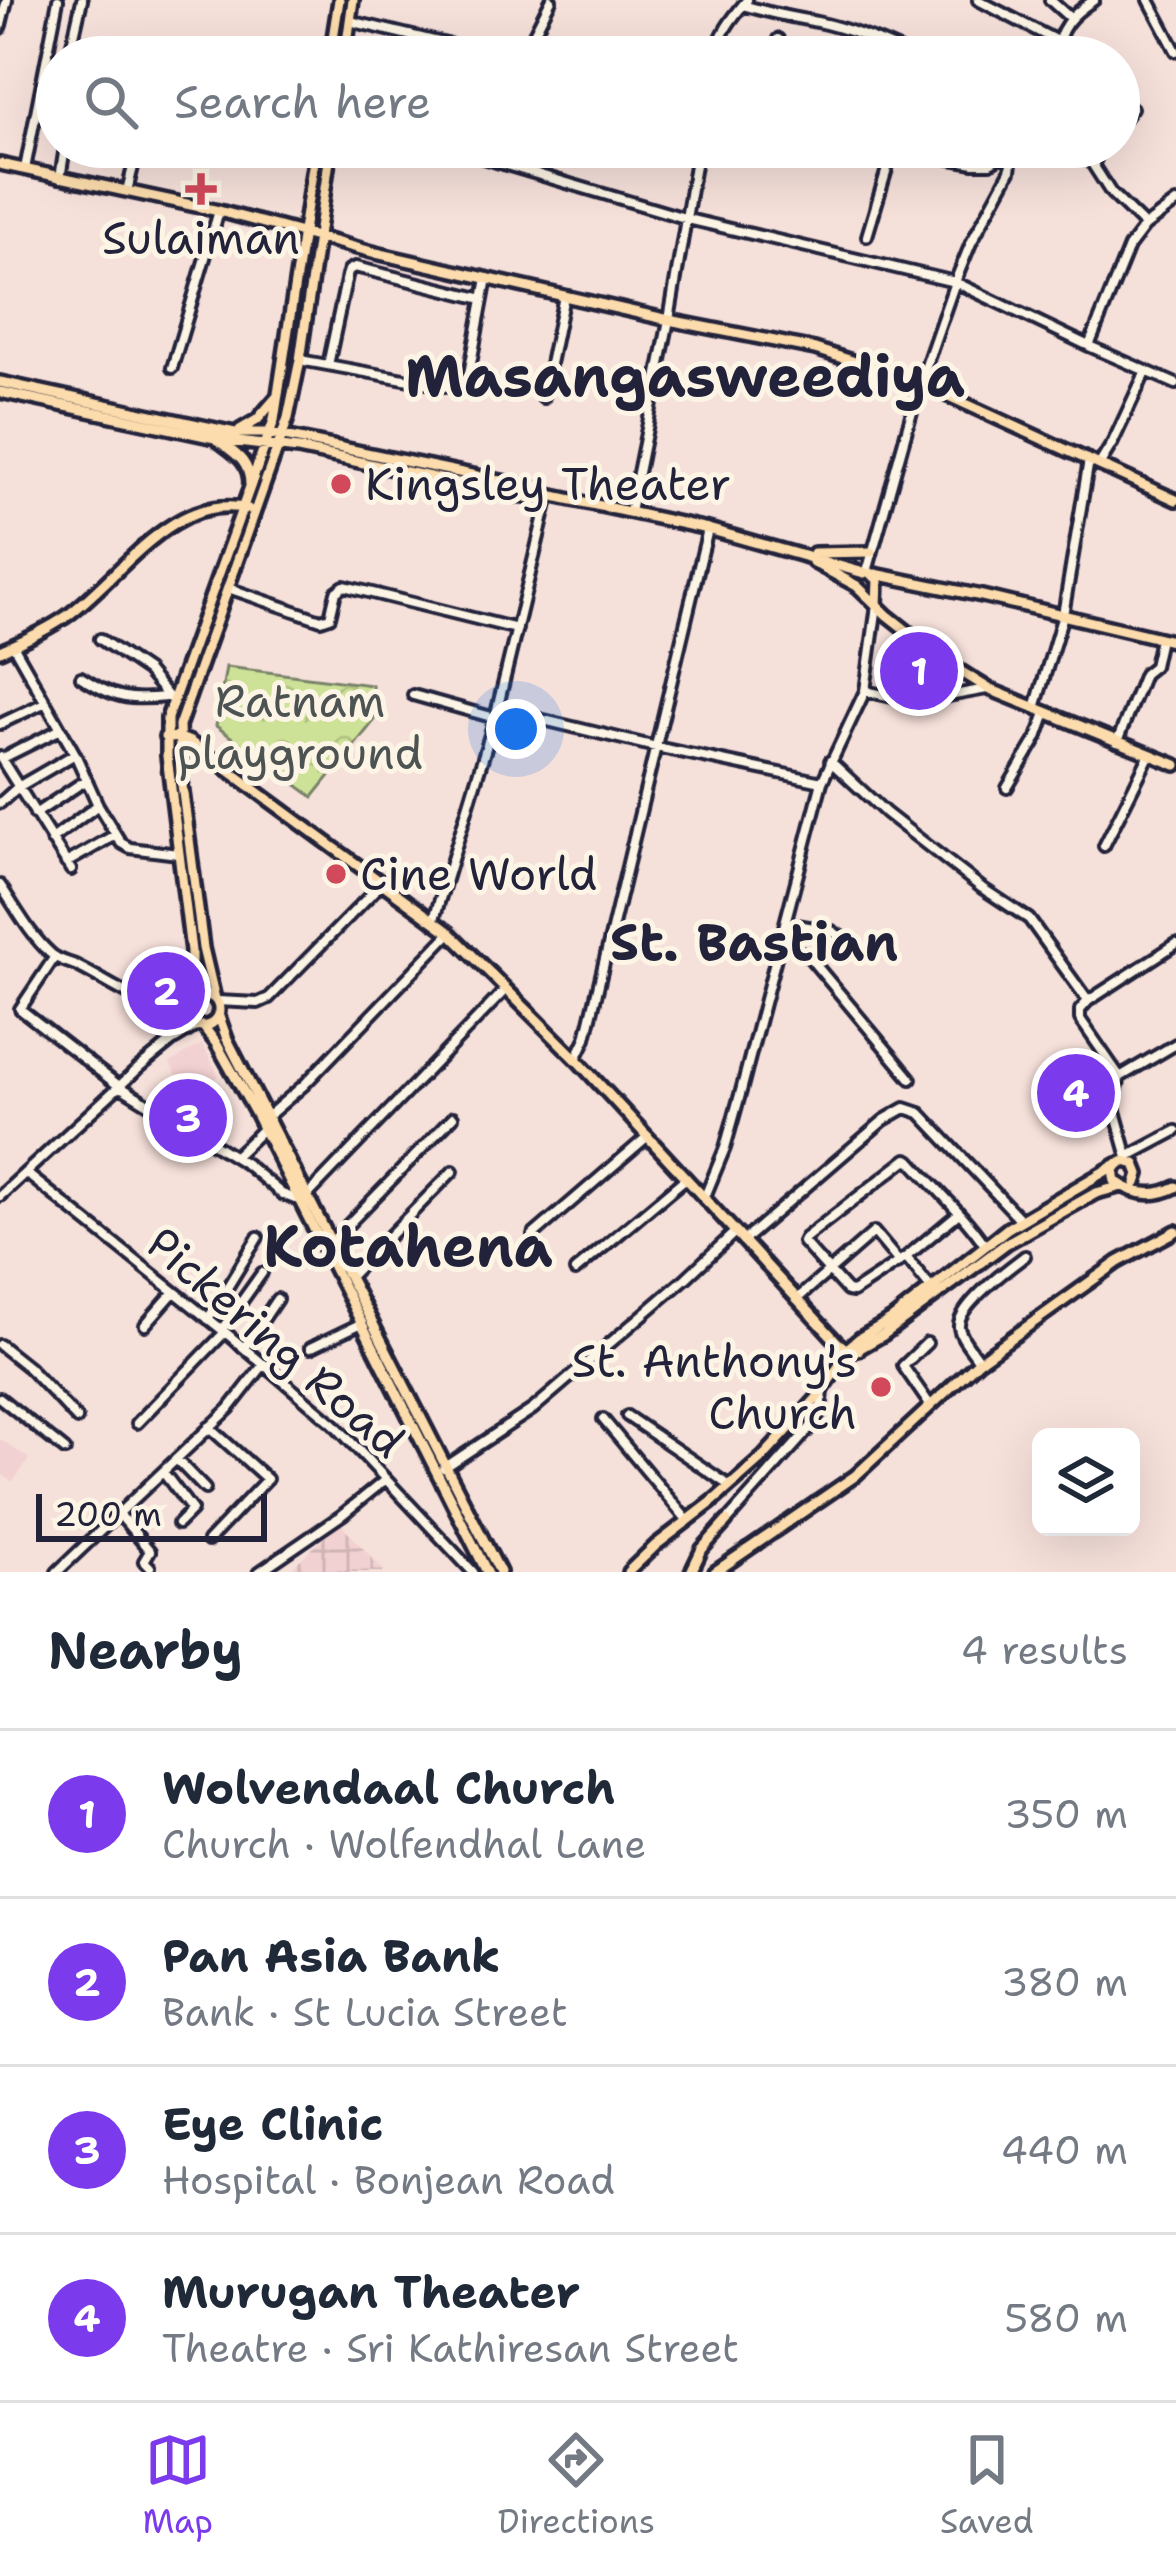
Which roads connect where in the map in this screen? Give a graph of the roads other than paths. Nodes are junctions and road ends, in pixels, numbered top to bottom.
1 (8, 0) edge
2 (58, 0) edge
3 (82, 0) edge
4 (339, 0) edge
5 (353, 0) edge
6 (551, 0) edge
7 (977, 0) edge
8 (1050, 0) edge
9 (1092, 0) edge
10 (1149, 0) edge
11 (745, 3) edge
12 (1070, 18) junction
13 (350, 21) junction
14 (0, 29) edge
15 (51, 36) edge
16 (74, 36) edge
17 (334, 36) edge
18 (348, 36) edge
19 (413, 36) edge
20 (533, 36) edge
21 (721, 36) edge
22 (861, 36) edge
23 (1047, 36) edge
24 (1059, 36) edge
25 (1176, 51) edge
26 (36, 113) edge
27 (0, 164) edge
28 (62, 168) edge
29 (133, 168) edge
30 (313, 168) edge
31 (328, 168) edge
32 (517, 168) edge
33 (695, 168) edge
34 (883, 168) edge
35 (1010, 168) edge
36 (1095, 168) edge
37 (25, 170) junction
38 (60, 178) junction
39 (127, 191) junction
40 (1176, 202) edge
41 (219, 211) junction
42 (688, 219) junction
43 (1145, 226) junction
44 (302, 235) junction
45 (867, 236) dead end
46 (317, 238) junction
47 (487, 278) junction
48 (955, 282) junction
49 (564, 296) junction
50 (483, 299) junction
51 (669, 320) junction
52 (1090, 346) junction
53 (300, 360) junction
54 (328, 365) junction
55 (172, 368) dead end
56 (1146, 371) junction
57 (0, 382) edge
58 (920, 383) junction
59 (1176, 384) edge
60 (0, 392) edge
61 (279, 394) junction
62 (543, 398) dead end
63 (235, 433) junction
64 (213, 437) junction
65 (268, 438) junction
66 (281, 441) junction
67 (1094, 462) junction
68 (250, 490) junction
69 (548, 495) junction
70 (1176, 500) edge
71 (243, 508) junction
72 (256, 512) junction
73 (630, 512) junction
74 (709, 529) junction
75 (871, 552) junction
76 (797, 554) junction
77 (869, 573) junction
78 (228, 588) junction
79 (861, 589) junction
80 (877, 590) junction
81 (877, 605) junction
82 (1063, 615) junction
83 (518, 629) junction
84 (100, 639) dead end
85 (1160, 639) junction
86 (1176, 642) edge
87 (14, 645) junction
88 (0, 651) edge
89 (81, 677) dead end
90 (988, 689) junction
91 (865, 691) junction
92 (413, 695) dead end
93 (170, 699) junction
94 (46, 702) junction
95 (1040, 710) junction
96 (496, 713) junction
97 (0, 724) edge
98 (61, 729) junction
99 (165, 737) junction
100 (179, 738) junction
101 (1117, 743) junction
102 (656, 747) junction
103 (76, 754) junction
104 (180, 755) junction
105 (167, 756) junction
106 (1149, 756) junction
107 (0, 758) edge
108 (212, 761) junction
109 (830, 761) junction
110 (1176, 765) edge
111 (822, 782) junction
112 (88, 783) junction
113 (18, 787) junction
114 (1007, 788) dead end
115 (0, 803) edge
116 (98, 805) junction
117 (34, 814) junction
118 (115, 835) junction
119 (51, 840) junction
120 (1104, 846) dead end
121 (178, 854) junction
122 (382, 883) junction
123 (0, 885) edge
124 (434, 920) junction
125 (785, 922) junction
126 (450, 933) junction
127 (781, 940) junction
128 (1176, 944) edge
129 (856, 947) dead end
130 (54, 958) junction
131 (507, 988) junction
132 (216, 1000) junction
133 (1088, 1001) junction
134 (187, 1009) junction
135 (218, 1014) junction
136 (200, 1026) junction
137 (172, 1040) junction
138 (1176, 1044) edge
139 (576, 1059) junction
140 (1120, 1077) junction
141 (911, 1079) dead end
142 (118, 1086) junction
143 (268, 1116) junction
144 (453, 1117) dead end
145 (263, 1129) junction
146 (1176, 1131) edge
147 (648, 1136) junction
148 (235, 1156) junction
149 (1129, 1159) junction
150 (1117, 1165) junction
151 (453, 1172) dead end
152 (26, 1173) junction
153 (686, 1178) junction
154 (1129, 1185) junction
155 (1172, 1188) edge
156 (0, 1196) edge
157 (304, 1196) junction
158 (704, 1199) junction
159 (959, 1213) junction
160 (1021, 1220) junction
161 (1176, 1231) edge
162 (533, 1235) dead end
163 (739, 1236) junction
164 (258, 1237) dead end
165 (332, 1241) junction
166 (986, 1245) junction
167 (1025, 1256) dead end
168 (902, 1260) junction
169 (575, 1270) dead end
170 (828, 1270) junction
171 (262, 1273) dead end
172 (350, 1276) junction
173 (930, 1287) junction
174 (173, 1293) junction
175 (278, 1299) dead end
176 (797, 1299) junction
177 (208, 1319) junction
178 (362, 1323) junction
179 (145, 1325) dead end
180 (224, 1331) junction
181 (828, 1333) junction
182 (927, 1343) dead end
183 (0, 1346) edge
184 (244, 1348) junction
185 (310, 1348) dead end
186 (853, 1348) junction
187 (980, 1361) junction
188 (264, 1364) junction
189 (823, 1390) junction
190 (0, 1398) edge
191 (930, 1406) junction
192 (627, 1416) dead end
193 (77, 1419) dead end
194 (603, 1419) dead end
195 (137, 1423) dead end
196 (208, 1427) junction
197 (65, 1450) dead end
198 (176, 1459) junction
199 (442, 1469) junction
200 (163, 1472) junction
201 (385, 1480) junction
202 (730, 1486) junction
203 (206, 1489) dead end
204 (119, 1514) junction
205 (688, 1521) junction
206 (728, 1521) joint
207 (178, 1524) dead end
208 (208, 1541) dead end
209 (150, 1568) dead end
210 (57, 1572) edge
211 (259, 1572) edge
212 (473, 1572) edge
213 (488, 1572) edge
214 (500, 1572) edge
215 (628, 1572) edge
216 (692, 1572) edge
217 (715, 1572) edge

1 - 14 street
2 - 15 street
3 - 16 street
4 - 17 main road
5 - 13 main road
6 - 20 street
7 - 23 street
8 - 12 street
9 - 12 street
10 - 25 street
11 - 21 street
11 - 22 street
12 - 24 street
13 - 18 main road
13 - 19 street
26 - 37 street
27 - 37 main road
28 - 38 street
29 - 39 street
30 - 44 main road
31 - 46 main road
32 - 42 street
33 - 42 street
34 - 45 street
35 - 48 street
36 - 43 street
37 - 38 main road
38 - 39 main road
39 - 41 main road
40 - 43 street
41 - 44 main road
41 - 55 street
42 - 48 street
42 - 51 street
43 - 52 street
44 - 46 main road
44 - 61 main road
46 - 47 main road
46 - 53 main road
47 - 49 main road
47 - 50 street
48 - 52 street
48 - 58 street
49 - 51 main road
49 - 62 street
50 - 54 street
50 - 54 street
51 - 58 main road
51 - 73 street
52 - 56 street
53 - 54 street
53 - 66 main road
56 - 59 street
56 - 67 street
57 - 63 main road
58 - 67 main road
58 - 75 street
60 - 64 main road
61 - 63 main road
61 - 65 main road
63 - 65 main road
64 - 65 main road
64 - 68 main road
65 - 66 main road
65 - 68 main road
66 - 69 main road
66 - 72 main road
67 - 70 main road
67 - 82 street
68 - 71 main road
69 - 73 main road
69 - 83 street
71 - 72 main road
71 - 87 main road
71 - 93 main road
72 - 78 main road
73 - 74 main road
74 - 76 main road
74 - 102 street
75 - 76 main road
75 - 77 street
76 - 77 main road
76 - 79 main road
77 - 79 main road
77 - 80 main road
77 - 82 main road
78 - 83 street
78 - 100 main road
79 - 80 main road
79 - 81 main road
80 - 81 main road
81 - 90 main road
81 - 91 street
82 - 85 main road
82 - 95 street
83 - 96 street
84 - 93 street
85 - 86 main road
85 - 101 street
87 - 88 main road
87 - 94 street
89 - 93 street
90 - 91 street
90 - 95 main road
91 - 109 street
92 - 96 street
93 - 99 main road
94 - 97 street
94 - 98 street
95 - 101 main road
95 - 114 street
96 - 102 street
96 - 124 street
98 - 103 street
98 - 107 street
99 - 100 main road
99 - 105 main road
100 - 104 main road
100 - 108 main road
101 - 106 main road
102 - 111 street
102 - 139 street
103 - 112 street
103 - 113 street
104 - 105 main road
104 - 108 main road
104 - 132 main road
105 - 121 main road
106 - 110 main road
106 - 120 street
107 - 113 street
108 - 122 main road
109 - 111 street
109 - 133 street
111 - 125 street
112 - 116 street
112 - 117 street
113 - 115 street
113 - 117 street
116 - 118 street
116 - 119 street
117 - 119 street
118 - 119 street
118 - 121 street
121 - 134 main road
122 - 124 main road
122 - 132 street
123 - 130 street
124 - 126 main road
125 - 127 street
125 - 129 street
126 - 131 main road
126 - 143 street
127 - 141 street
127 - 158 street
128 - 133 street
130 - 134 street
130 - 142 street
131 - 139 main road
131 - 157 street
132 - 134 main road
132 - 135 main road
133 - 140 street
134 - 136 main road
134 - 137 street
135 - 136 main road
135 - 143 main road
136 - 137 street
136 - 145 main road
137 - 142 street
138 - 140 street
139 - 147 main road
140 - 149 street
142 - 148 street
142 - 152 street
143 - 157 main road
144 - 165 street
145 - 148 street
145 - 157 main road
146 - 149 street
147 - 153 main road
147 - 162 street
148 - 157 street
149 - 150 main road
149 - 154 main road
150 - 154 main road
150 - 160 main road
151 - 172 street
152 - 156 street
152 - 174 street, Pickering Road
153 - 158 main road
153 - 169 street
154 - 155 main road
154 - 186 main road
157 - 165 main road
157 - 178 main road
158 - 163 main road
159 - 166 street
159 - 168 street
159 - 170 street
160 - 163 street
160 - 166 main road
161 - 187 main road
163 - 176 main road
163 - 199 street
164 - 177 street
165 - 172 main road
166 - 173 main road
167 - 187 street
168 - 170 street
168 - 170 street
168 - 173 street
170 - 176 street
171 - 180 street
172 - 199 main road
173 - 186 main road
174 - 177 street, Pickering Road
174 - 179 street
175 - 184 street
176 - 181 main road
177 - 180 street, Pickering Road
178 - 185 street
178 - 199 main road
180 - 184 street, Pickering Road
180 - 195 street
181 - 186 main road
181 - 186 main road
182 - 191 street
183 - 193 street
184 - 188 street, Pickering Road
186 - 189 main road
187 - 191 main road
188 - 196 street
188 - 201 street, Pickering Road
189 - 202 main road
189 - 206 street
190 - 197 street
191 - 217 main road
192 - 202 street
194 - 205 street
196 - 198 street
196 - 208 street
198 - 200 street
198 - 203 street
199 - 213 main road
199 - 214 main road
200 - 204 street
200 - 207 street
201 - 211 street
201 - 212 street, Pickering Road
202 - 205 main road
204 - 209 street
204 - 210 street
205 - 215 main road
206 - 216 main road

